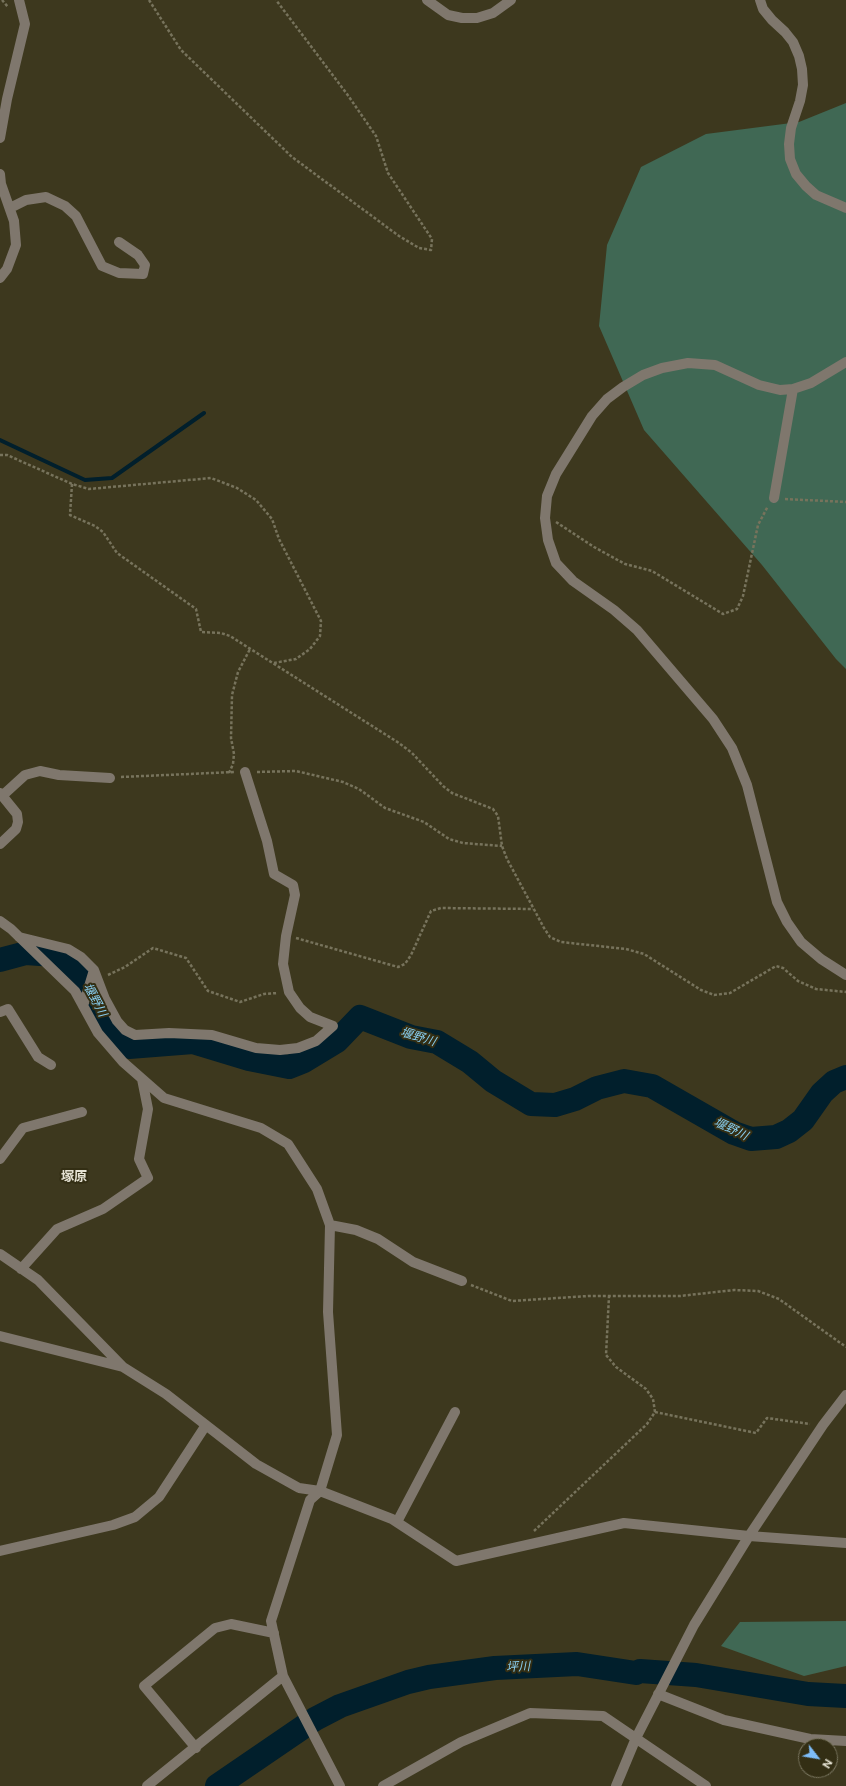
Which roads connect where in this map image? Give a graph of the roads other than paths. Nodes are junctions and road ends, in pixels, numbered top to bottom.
1 (19, 0) edge
2 (427, 0) edge
3 (511, 0) edge
4 (760, 0) edge
5 (0, 138) edge
6 (0, 179) edge
7 (10, 208) junction
8 (846, 208) edge
9 (119, 242) dead end
10 (0, 278) edge
11 (846, 362) edge
12 (793, 389) junction
13 (774, 498) road end
14 (244, 772) road end
15 (110, 778) road end
16 (1, 794) edge
17 (0, 844) edge
18 (0, 921) edge
19 (21, 939) junction
20 (95, 975) junction
21 (846, 975) edge
22 (84, 1004) junction
23 (0, 1012) edge
24 (51, 1065) dead end
25 (142, 1079) junction
26 (82, 1112) dead end
27 (0, 1159) edge
28 (330, 1225) junction
29 (0, 1254) edge
30 (21, 1269) junction
31 (462, 1281) road end
32 (0, 1336) edge
33 (124, 1367) junction
34 (846, 1395) edge
35 (455, 1412) dead end
36 (206, 1425) junction
37 (320, 1491) junction
38 (397, 1522) junction
39 (749, 1536) junction
40 (846, 1542) edge
41 (0, 1551) edge
42 (274, 1633) junction
43 (283, 1676) junction
44 (658, 1694) junction
45 (636, 1738) junction
46 (846, 1741) edge
47 (196, 1748) junction
48 (147, 1786) edge
49 (340, 1786) edge
50 (384, 1786) edge
51 (616, 1786) edge
52 (706, 1786) edge

1 - 5 street
2 - 3 street
4 - 8 street
6 - 7 street
7 - 9 street
7 - 10 street
11 - 12 street
12 - 13 street
12 - 21 street
14 - 20 street
15 - 16 street
16 - 17 street
18 - 19 street
19 - 20 street
19 - 22 street
20 - 22 street
22 - 25 street
23 - 24 street
25 - 28 street
25 - 30 street
26 - 27 street
28 - 31 street
28 - 37 street
29 - 30 street
30 - 33 street
32 - 33 street
33 - 36 street
34 - 39 street
35 - 38 street
36 - 37 street
36 - 41 street
37 - 38 street
37 - 42 street
38 - 39 street
39 - 40 street
39 - 44 street
42 - 43 street
42 - 47 street
43 - 47 street
43 - 49 street
44 - 45 street
44 - 46 street
45 - 50 street
45 - 51 street
45 - 52 street
47 - 48 street

